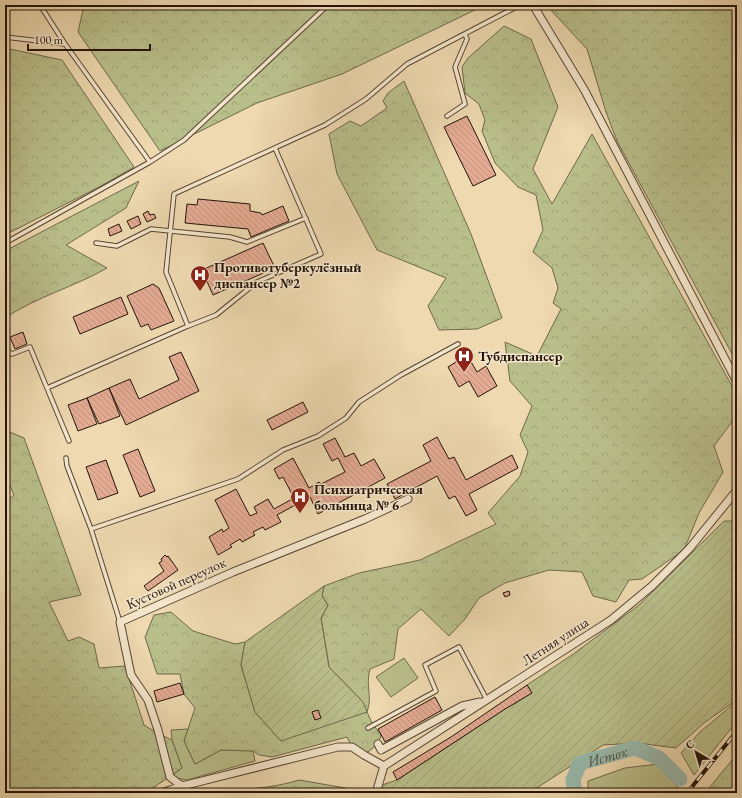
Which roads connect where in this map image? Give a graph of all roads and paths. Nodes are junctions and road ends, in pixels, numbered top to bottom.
1 (40, 5) edge
2 (328, 5) edge
3 (520, 5) edge
4 (533, 5) edge
5 (465, 34) junction
6 (5, 37) edge
7 (65, 44) junction
8 (447, 116) dead end
9 (275, 148) junction
10 (150, 162) junction
11 (306, 218) junction
12 (170, 230) junction
13 (96, 243) dead end
14 (5, 244) edge
15 (188, 326) junction
16 (458, 344) dead end
17 (5, 349) edge
18 (737, 382) edge
19 (47, 388) junction
20 (69, 442) dead end
21 (66, 458) dead end
22 (737, 490) edge
23 (408, 500) dead end
24 (91, 529) junction
25 (120, 622) junction
26 (487, 700) junction
27 (368, 728) dead end
28 (378, 744) dead end
29 (384, 766) junction
30 (182, 786) junction
31 (161, 793) edge
32 (376, 793) edge

1 - 7 lane
2 - 10 lane
3 - 5 lane
4 - 18 street
5 - 8 lane
5 - 9 lane
6 - 7 lane
7 - 10 lane
9 - 11 lane
9 - 12 lane
10 - 14 lane
11 - 12 lane
11 - 15 lane
12 - 13 lane
12 - 15 lane
15 - 19 lane
16 - 24 lane
17 - 19 lane
19 - 20 lane
21 - 24 lane
22 - 26 street, Летняя улица
23 - 25 street, Кустовой переулок
24 - 25 lane
25 - 30 street, Кустовой переулок
26 - 27 lane
26 - 28 street
26 - 29 street, Летняя улица
29 - 30 street
29 - 32 street
30 - 31 street

